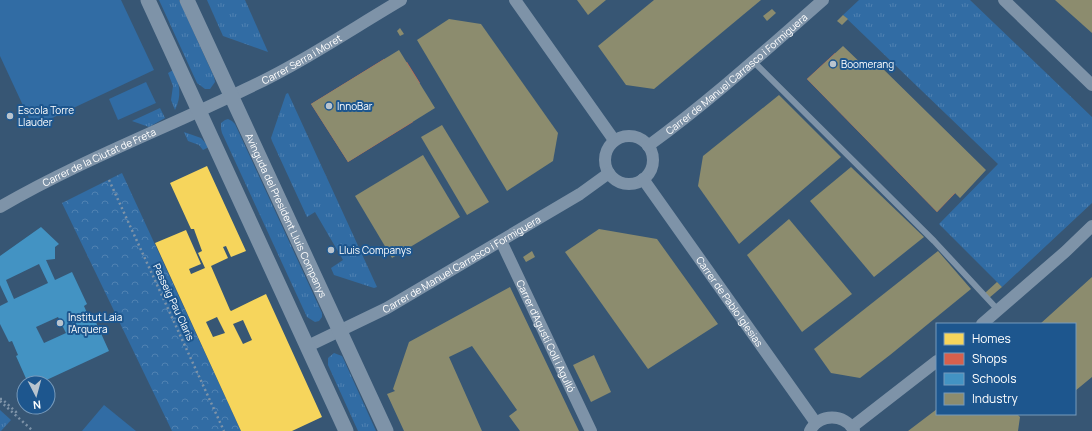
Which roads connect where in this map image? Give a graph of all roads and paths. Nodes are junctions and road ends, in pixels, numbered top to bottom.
1 (148, 0) edge
2 (187, 0) edge
3 (401, 0) edge
4 (515, 0) edge
5 (823, 0) edge
6 (1004, 0) edge
7 (754, 62) junction
8 (1092, 85) edge
9 (232, 96) junction
10 (199, 111) junction
11 (614, 140) junction
12 (648, 146) junction
13 (609, 173) junction
14 (642, 179) junction
15 (109, 180) dead end
16 (0, 207) edge
17 (1092, 226) edge
18 (501, 241) junction
19 (998, 310) junction
20 (983, 323) edge
21 (340, 331) junction
22 (308, 346) junction
23 (936, 361) edge
24 (0, 400) edge
25 (813, 427) edge
26 (852, 429) edge
27 (33, 431) edge
28 (224, 431) edge
29 (346, 431) edge
30 (386, 431) edge
31 (592, 431) edge

1 - 10 street
2 - 9 street, Avinguda del President Lluís Companys
3 - 9 street, Carrer Serra i Moret
4 - 11 street
5 - 7 street, Carrer de Manuel Carrasco i Formiguera
6 - 8 street
7 - 12 street, Carrer de Manuel Carrasco i Formiguera
7 - 19 lane
9 - 10 street, Carrer Serra i Moret
9 - 21 street, Avinguda del President Lluís Companys
10 - 16 street, Carrer de la Ciutat de Freta
10 - 22 street
11 - 12 street
11 - 13 street
12 - 14 street
13 - 14 street
13 - 18 street, Carrer de Manuel Carrasco i Formiguera
14 - 25 street, Carrer de Pablo Iglesias
15 - 28 path, Passeig Pau Claris
17 - 19 street
18 - 21 street, Carrer de Manuel Carrasco i Formiguera
18 - 31 street, Carrer d'Agustí Coll i Agulló
19 - 20 street
21 - 22 street, Carrer de Manuel Carrasco i Formiguera
21 - 30 street, Avinguda del President Lluís Companys
22 - 29 street
23 - 26 street
24 - 27 path
25 - 26 street

